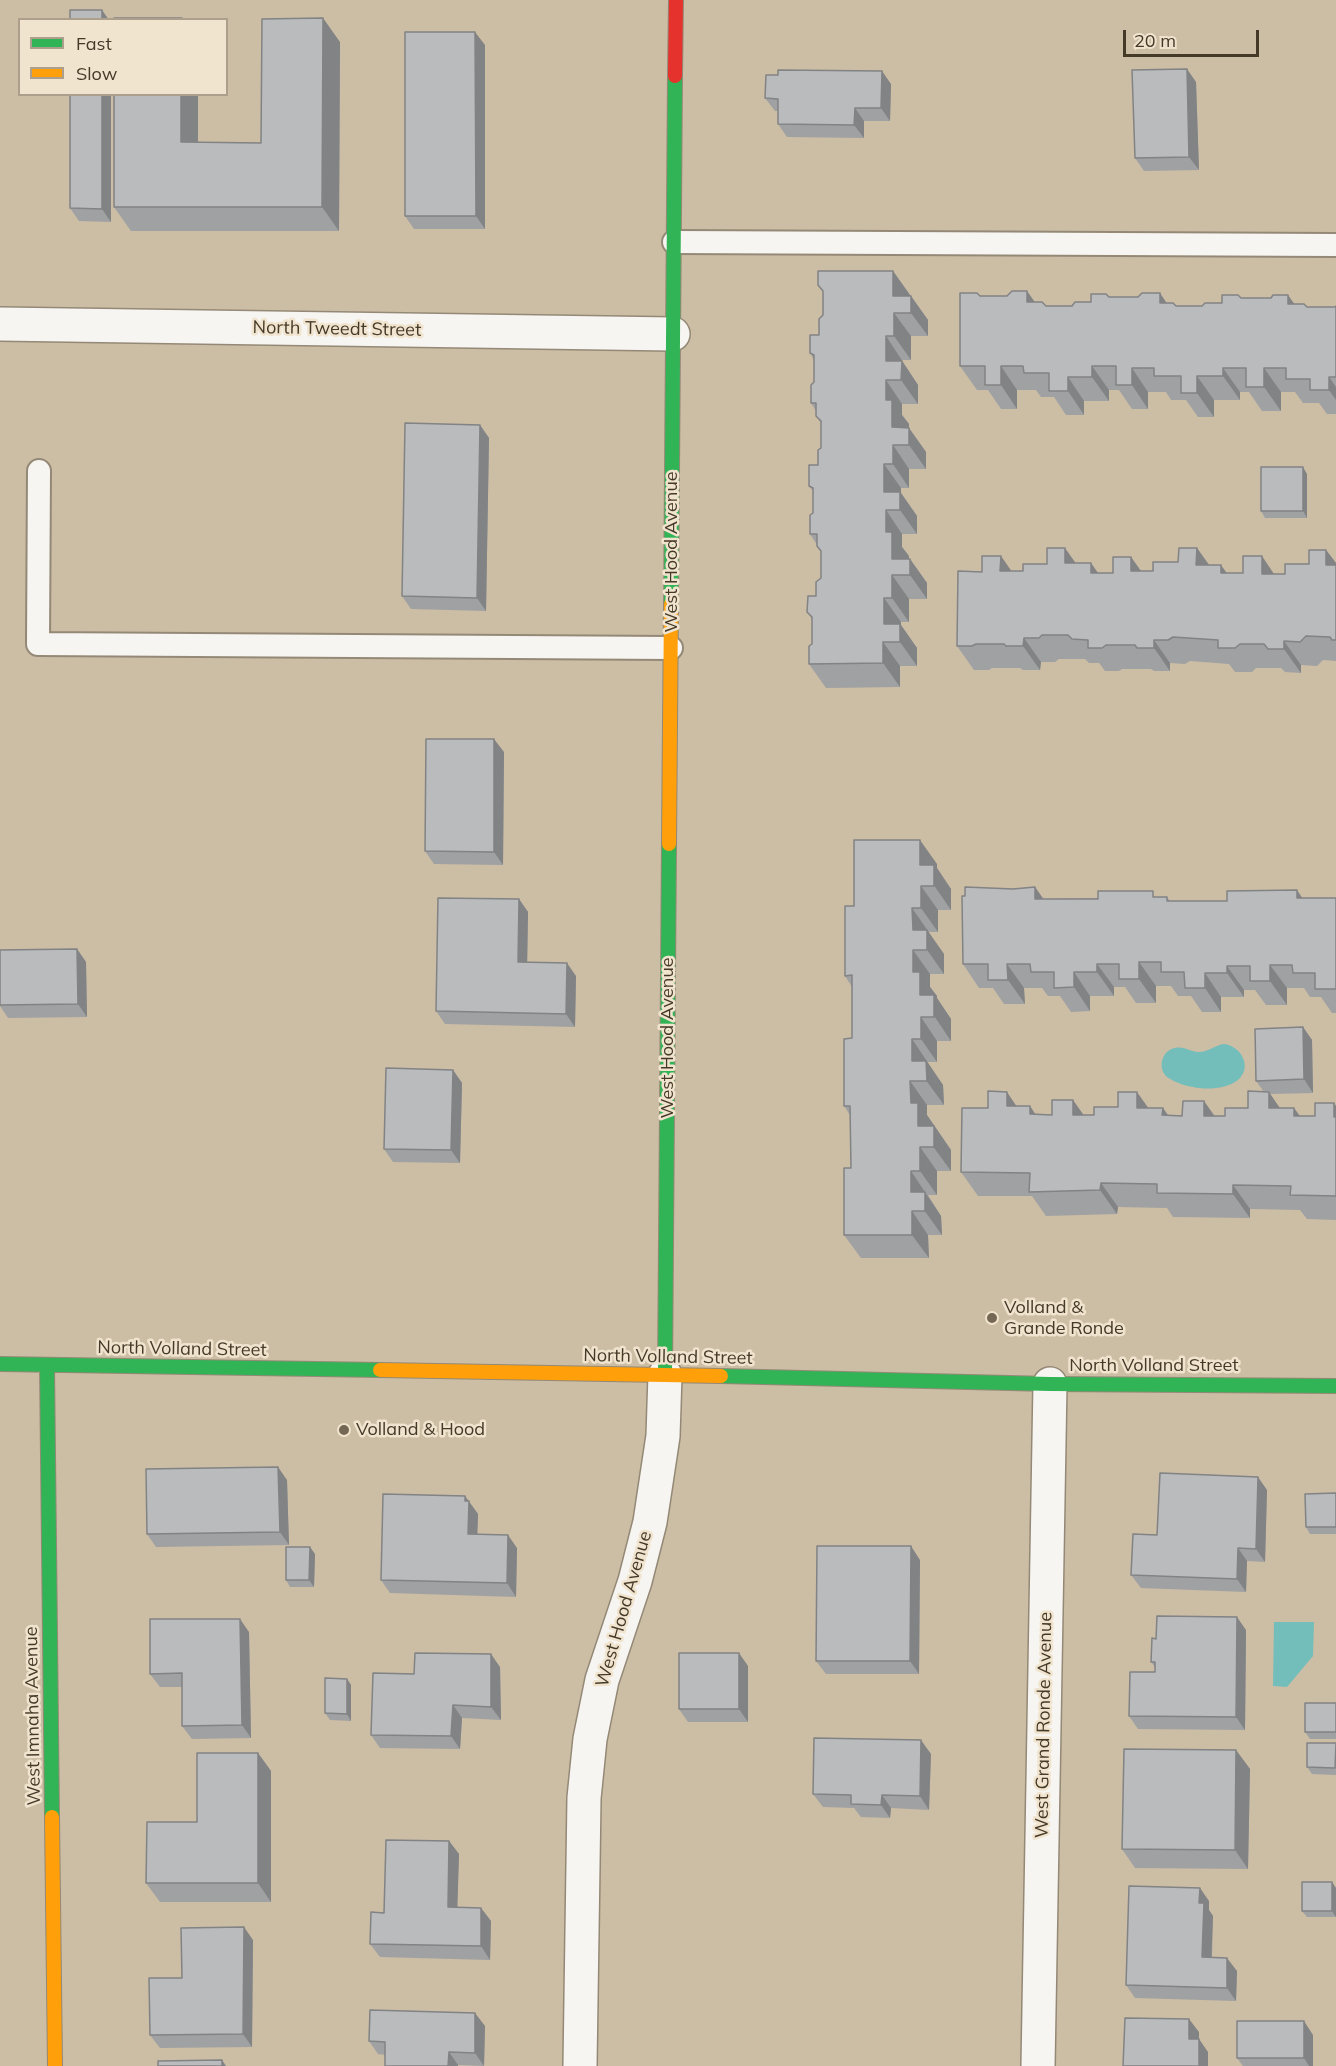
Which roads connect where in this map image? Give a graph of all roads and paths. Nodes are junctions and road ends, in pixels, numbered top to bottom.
1 (676, 0) edge
2 (674, 242) junction
3 (1336, 245) edge
4 (0, 324) edge
5 (673, 334) junction
6 (39, 471) dead end
7 (671, 648) junction
8 (0, 1364) edge
9 (47, 1365) junction
10 (665, 1375) junction
11 (1050, 1384) junction
12 (1336, 1386) edge
13 (55, 2066) edge
14 (580, 2066) edge
15 (1038, 2066) edge

1 - 2 street, West Hood Avenue
2 - 3 lane
2 - 5 street, West Hood Avenue
4 - 5 street, North Tweedt Street
5 - 7 street, West Hood Avenue
6 - 7 lane
7 - 10 street, West Hood Avenue
8 - 9 street, North Volland Street
9 - 10 street, North Volland Street
9 - 13 street, West Imnaha Avenue
10 - 11 street, North Volland Street
10 - 14 street, West Hood Avenue
11 - 12 street, North Volland Street
11 - 15 street, West Grand Ronde Avenue

